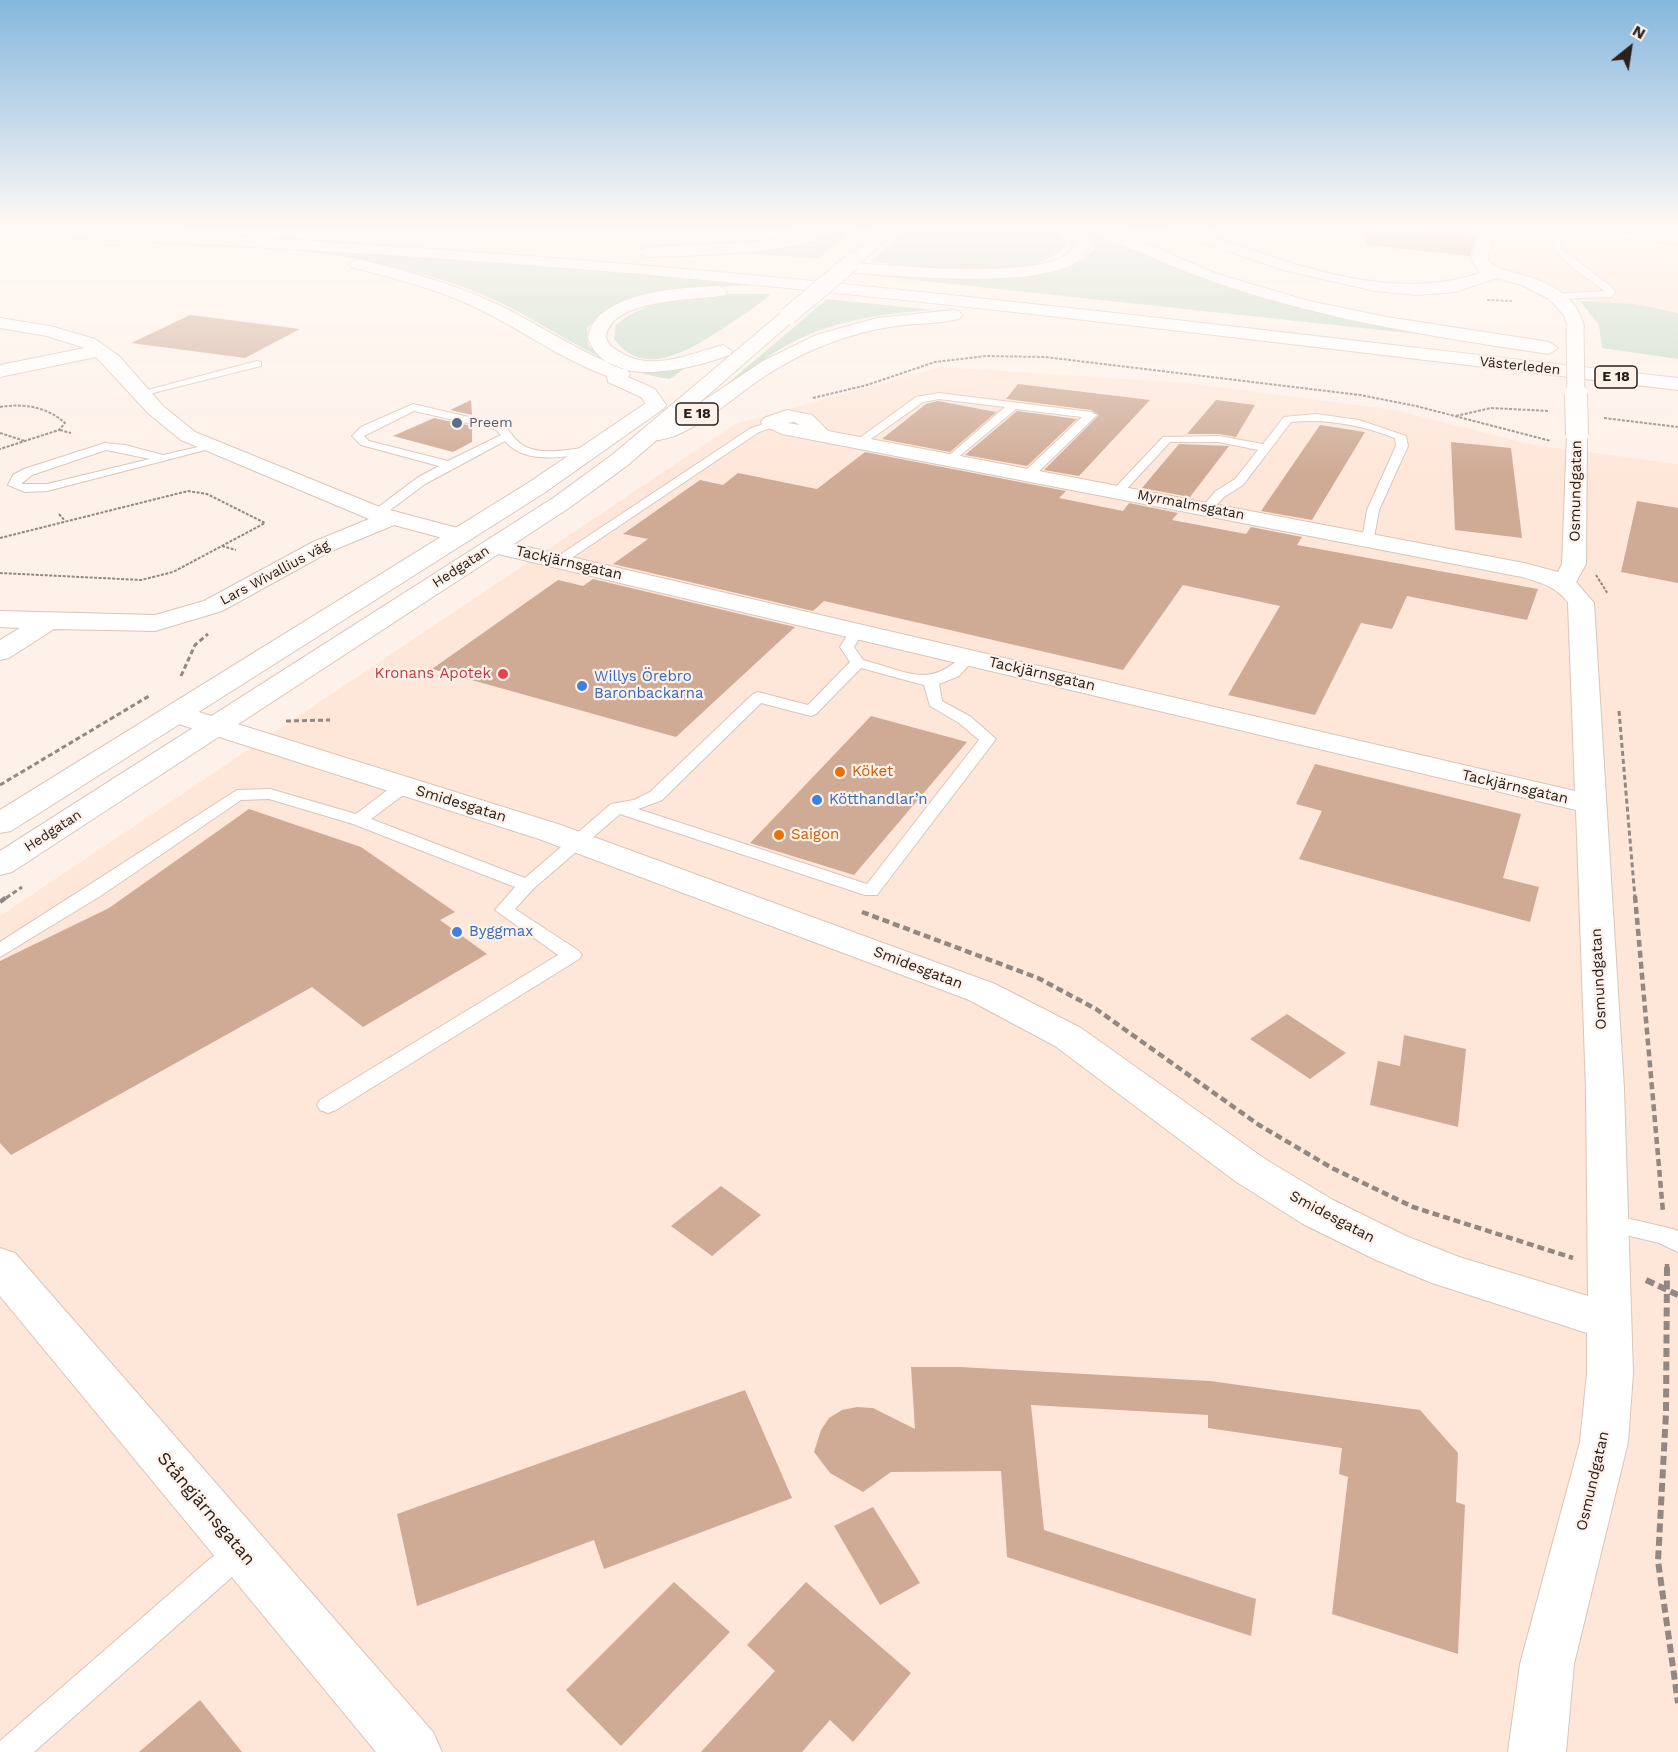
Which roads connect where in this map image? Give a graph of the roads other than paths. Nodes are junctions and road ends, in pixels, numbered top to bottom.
1 (496, 310) edge
2 (627, 310) edge
3 (772, 310) edge
4 (795, 310) edge
5 (956, 310) edge
6 (1041, 310) edge
7 (1130, 310) edge
8 (1329, 310) edge
9 (1570, 310) edge
10 (988, 313) junction
11 (0, 323) edge
12 (100, 351) junction
13 (723, 351) junction
14 (1471, 361) junction
15 (1605, 361) junction
16 (257, 364) dead end
17 (1678, 370) edge
18 (0, 371) edge
19 (618, 373) junction
20 (719, 377) junction
21 (677, 384) junction
22 (1678, 384) edge
23 (141, 393) junction
24 (658, 403) junction
25 (1014, 405) junction
26 (773, 424) joint
27 (509, 435) junction
28 (650, 435) junction
29 (860, 442) junction
30 (211, 447) junction
31 (1266, 448) junction
32 (591, 450) junction
33 (163, 459) junction
34 (950, 460) junction
35 (450, 465) junction
36 (1028, 475) junction
37 (1118, 491) junction
38 (1207, 508) junction
39 (384, 516) junction
40 (461, 536) junction
41 (1368, 540) junction
42 (494, 546) junction
43 (559, 560) junction
44 (1560, 581) junction
45 (0, 619) edge
46 (50, 620) junction
47 (857, 630) junction
48 (0, 652) edge
49 (969, 657) junction
50 (858, 663) junction
51 (932, 682) junction
52 (176, 714) junction
53 (214, 726) junction
54 (404, 786) junction
55 (1590, 804) junction
56 (617, 808) junction
57 (358, 820) junction
58 (0, 824) edge
59 (576, 841) junction
60 (0, 865) edge
61 (527, 885) junction
62 (0, 951) edge
63 (328, 1105) dead end
64 (1609, 1223) junction
65 (1671, 1239) edge
66 (0, 1265) edge
67 (1610, 1322) junction
68 (222, 1567) dead end
69 (11, 1752) edge
70 (413, 1752) edge
71 (1537, 1752) edge

1 - 19 main road, E 18
2 - 13 main road, E 18
3 - 13 main road, Hedgatan
4 - 20 main road, Hedgatan, bridge
5 - 10 main road, E 18
6 - 14 main road, Västerleden / E 18
7 - 15 main road, Västerleden / E 18
8 - 15 main road, E 18
9 - 44 main road, Osmundgatan, bridge
10 - 14 main road, E 18
10 - 28 main road, E 18
11 - 12 main road
12 - 18 main road
12 - 23 main road
13 - 21 main road, Hedgatan
14 - 22 main road, Västerleden / E 18
15 - 17 main road, Västerleden / E 18
16 - 23 lane
19 - 21 main road, E 18
19 - 24 main road, E 18
20 - 21 main road, E 18
20 - 28 main road, Hedgatan
21 - 24 main road, Hedgatan
23 - 30 main road
24 - 32 main road, Hedgatan
25 - 29 lane
25 - 34 lane
25 - 36 lane
26 - 29 main road, Myrmalmsgatan
26 - 43 lane
27 - 32 lane
27 - 35 lane
27 - 35 lane
28 - 42 main road, Hedgatan
29 - 34 main road, Myrmalmsgatan
30 - 33 lane
30 - 39 main road
31 - 37 lane
31 - 38 lane
31 - 41 lane
32 - 40 main road, Hedgatan
33 - 33 lane
34 - 36 main road, Myrmalmsgatan
35 - 39 lane
36 - 37 main road, Myrmalmsgatan
37 - 38 main road, Myrmalmsgatan
38 - 41 main road, Myrmalmsgatan
39 - 40 main road
39 - 46 main road, Lars Wivallius väg
40 - 42 main road, Tackjärnsgatan
40 - 52 main road, Hedgatan
41 - 44 main road, Myrmalmsgatan
42 - 43 main road, Tackjärnsgatan
42 - 53 main road, Hedgatan
43 - 47 main road, Tackjärnsgatan
44 - 55 main road, Osmundgatan
45 - 46 main road, Lars Wivallius väg
46 - 48 main road
47 - 49 main road, Tackjärnsgatan
47 - 50 lane
49 - 51 lane
49 - 55 main road, Tackjärnsgatan
50 - 51 lane
50 - 56 lane
51 - 56 lane
52 - 53 main road, Smidesgatan
52 - 58 main road, Hedgatan
53 - 54 main road, Smidesgatan
53 - 60 main road, Hedgatan
54 - 57 lane
54 - 59 main road, Smidesgatan
55 - 64 main road, Osmundgatan
56 - 59 lane
57 - 61 lane
57 - 62 lane
59 - 61 lane
59 - 67 main road, Smidesgatan
61 - 63 lane
64 - 65 lane
64 - 67 main road, Osmundgatan
66 - 70 main road, Stångjärnsgatan
67 - 71 main road, Osmundgatan
68 - 69 lane

